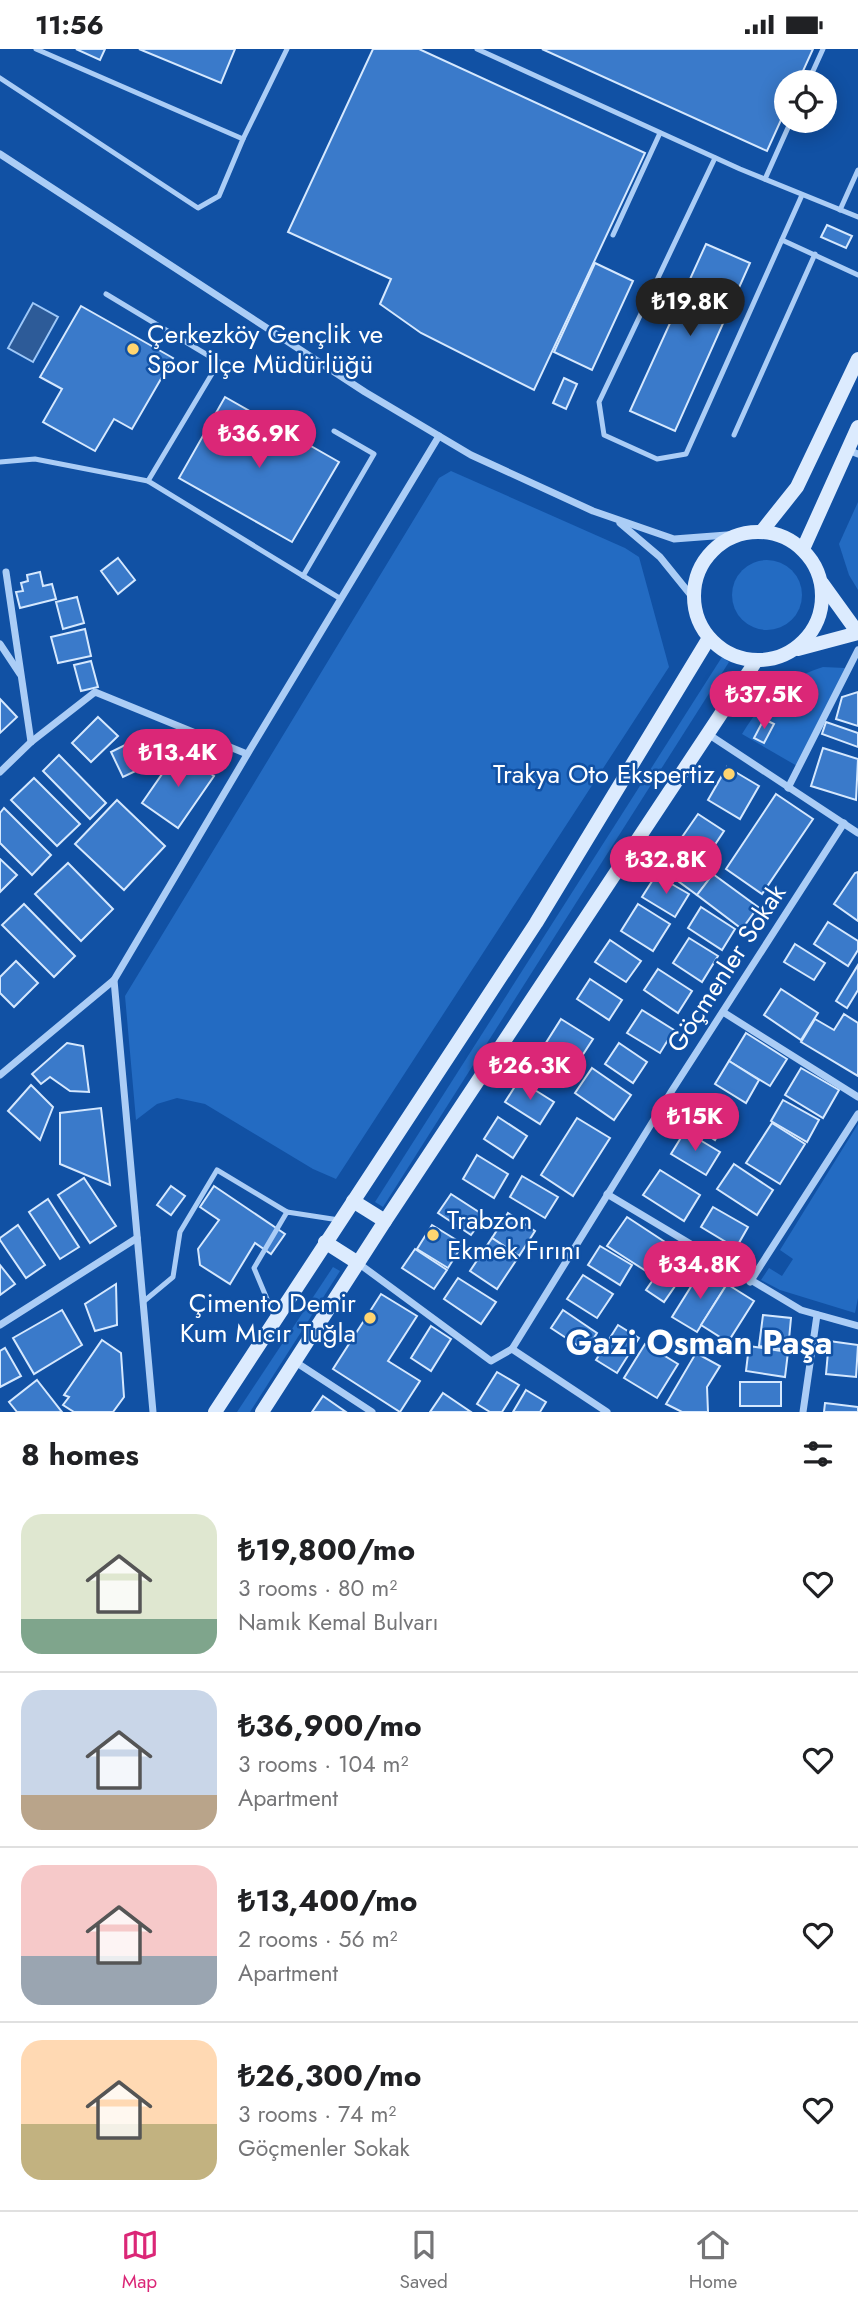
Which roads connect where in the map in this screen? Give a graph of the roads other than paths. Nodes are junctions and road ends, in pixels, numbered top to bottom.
1 (36, 49) edge
2 (287, 49) edge
3 (477, 49) edge
4 (823, 49) edge
5 (813, 70) edge
6 (0, 78) edge
7 (660, 133) junction
8 (786, 133) edge
9 (243, 139) junction
10 (0, 153) edge
11 (715, 158) junction
12 (858, 170) edge
13 (765, 179) junction
14 (802, 195) junction
15 (840, 211) junction
16 (858, 217) edge
17 (613, 235) dead end
18 (782, 240) junction
19 (815, 254) junction
20 (858, 275) edge
21 (106, 294) dead end
22 (858, 359) edge
23 (858, 427) edge
24 (334, 431) dead end
25 (734, 435) dead end
26 (439, 436) junction
27 (853, 452) edge
28 (0, 462) edge
29 (149, 481) junction
30 (617, 520) junction
31 (762, 531) junction
32 (740, 534) junction
33 (803, 549) junction
34 (6, 572) dead end
35 (303, 576) junction
36 (822, 582) junction
37 (341, 599) junction
38 (694, 599) junction
39 (858, 633) edge
40 (709, 638) junction
41 (0, 645) edge
42 (794, 650) junction
43 (858, 650) edge
44 (757, 660) junction
45 (22, 677) junction
46 (708, 734) junction
47 (31, 742) junction
48 (247, 754) junction
49 (0, 772) edge
50 (788, 788) junction
51 (844, 824) junction
52 (858, 832) edge
53 (114, 980) junction
54 (723, 1012) junction
55 (0, 1075) edge
56 (858, 1097) edge
57 (858, 1114) edge
58 (607, 1194) junction
59 (353, 1201) junction
60 (287, 1212) junction
61 (339, 1220) junction
62 (384, 1221) junction
63 (137, 1238) junction
64 (326, 1243) junction
65 (358, 1263) junction
66 (750, 1282) junction
67 (143, 1301) junction
68 (817, 1315) junction
69 (276, 1320) junction
70 (0, 1325) edge
71 (858, 1326) edge
72 (512, 1349) junction
73 (294, 1360) junction
74 (153, 1412) edge
75 (215, 1412) edge
76 (262, 1412) edge
77 (372, 1412) edge
78 (607, 1412) edge
79 (803, 1412) edge

1 - 9 lane
2 - 9 lane
3 - 7 lane
4 - 5 lane
6 - 9 lane
7 - 11 lane
7 - 17 lane
8 - 13 lane
10 - 26 street
11 - 13 lane
11 - 18 lane
12 - 15 lane
13 - 14 lane
14 - 15 lane
14 - 18 lane
15 - 16 lane
18 - 19 lane
19 - 20 lane
19 - 25 lane
21 - 29 lane
22 - 31 main road
23 - 27 main road
24 - 35 lane
26 - 30 street
26 - 37 street
27 - 33 main road
28 - 29 lane
29 - 35 lane
30 - 32 street
30 - 38 street
31 - 32 main road
31 - 33 main road
32 - 38 main road
33 - 36 main road
34 - 45 street
35 - 37 lane
36 - 39 main road
36 - 42 main road
37 - 48 street
38 - 40 main road
39 - 42 main road
40 - 44 main road
40 - 59 main road
41 - 45 street
42 - 44 main road
43 - 50 street
44 - 46 main road
45 - 47 street
46 - 50 street
46 - 62 main road
47 - 48 street
47 - 49 street
48 - 53 street
50 - 51 street
51 - 52 street
51 - 54 street, Göçmenler Sokak
53 - 55 street
53 - 63 street
54 - 56 street
54 - 58 street, Göçmenler Sokak
57 - 66 street
58 - 66 street
58 - 72 street, Göçmenler Sokak
59 - 61 main road
59 - 62 main road
60 - 61 lane
60 - 67 lane
60 - 69 lane
61 - 64 main road
62 - 65 main road
63 - 67 street
63 - 70 street
64 - 65 main road
64 - 69 main road
65 - 72 street
65 - 73 main road
66 - 68 street
67 - 74 street
68 - 71 street
68 - 79 street
69 - 75 main road
72 - 78 street
73 - 76 main road
73 - 77 street

